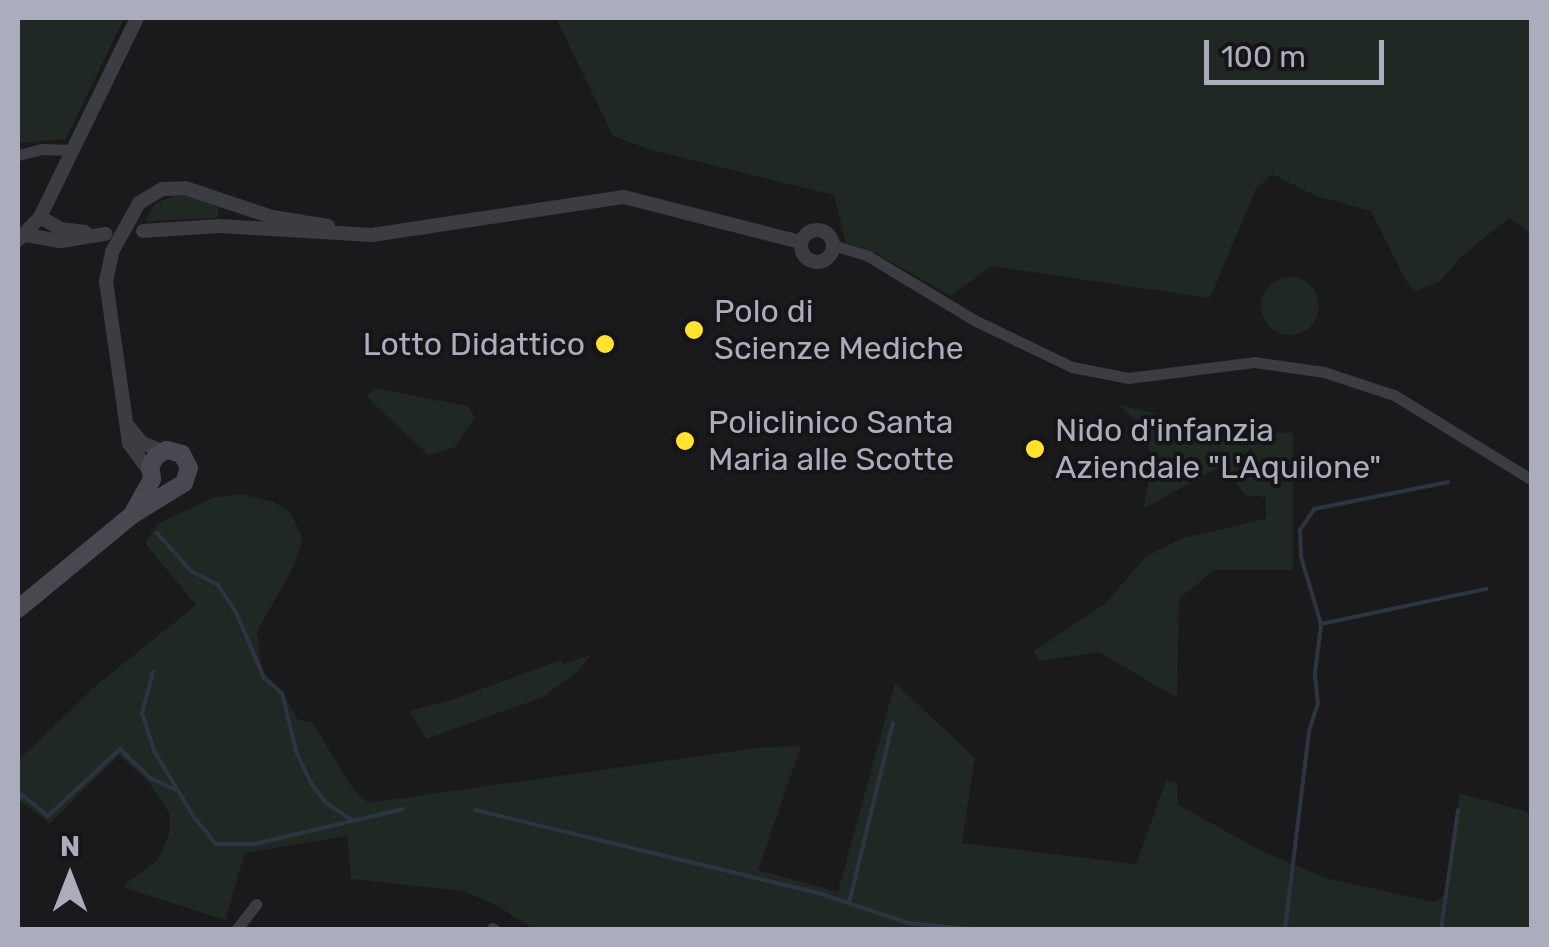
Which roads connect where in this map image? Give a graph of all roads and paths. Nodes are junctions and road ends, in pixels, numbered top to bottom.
1 (138, 18) edge
2 (73, 150) junction
3 (18, 156) edge
4 (228, 204) junction
5 (40, 217) junction
6 (237, 227) junction
7 (143, 231) dead end
8 (342, 234) junction
9 (22, 238) edge
10 (801, 242) junction
11 (834, 244) junction
12 (129, 427) junction
13 (162, 451) junction
14 (151, 475) junction
15 (1532, 480) edge
16 (169, 489) junction
17 (132, 514) junction
18 (18, 608) edge
19 (256, 904) dead end
20 (236, 930) edge

1 - 2 street
2 - 3 street
2 - 5 street
4 - 6 street
4 - 8 street
4 - 12 street
5 - 9 street
5 - 9 street
6 - 7 street
6 - 8 street
8 - 10 street
10 - 11 street
10 - 11 street
11 - 15 street
12 - 13 street
12 - 14 street
13 - 14 main road
13 - 16 main road
14 - 16 main road
14 - 17 main road
16 - 17 main road
17 - 18 main road
19 - 20 street

